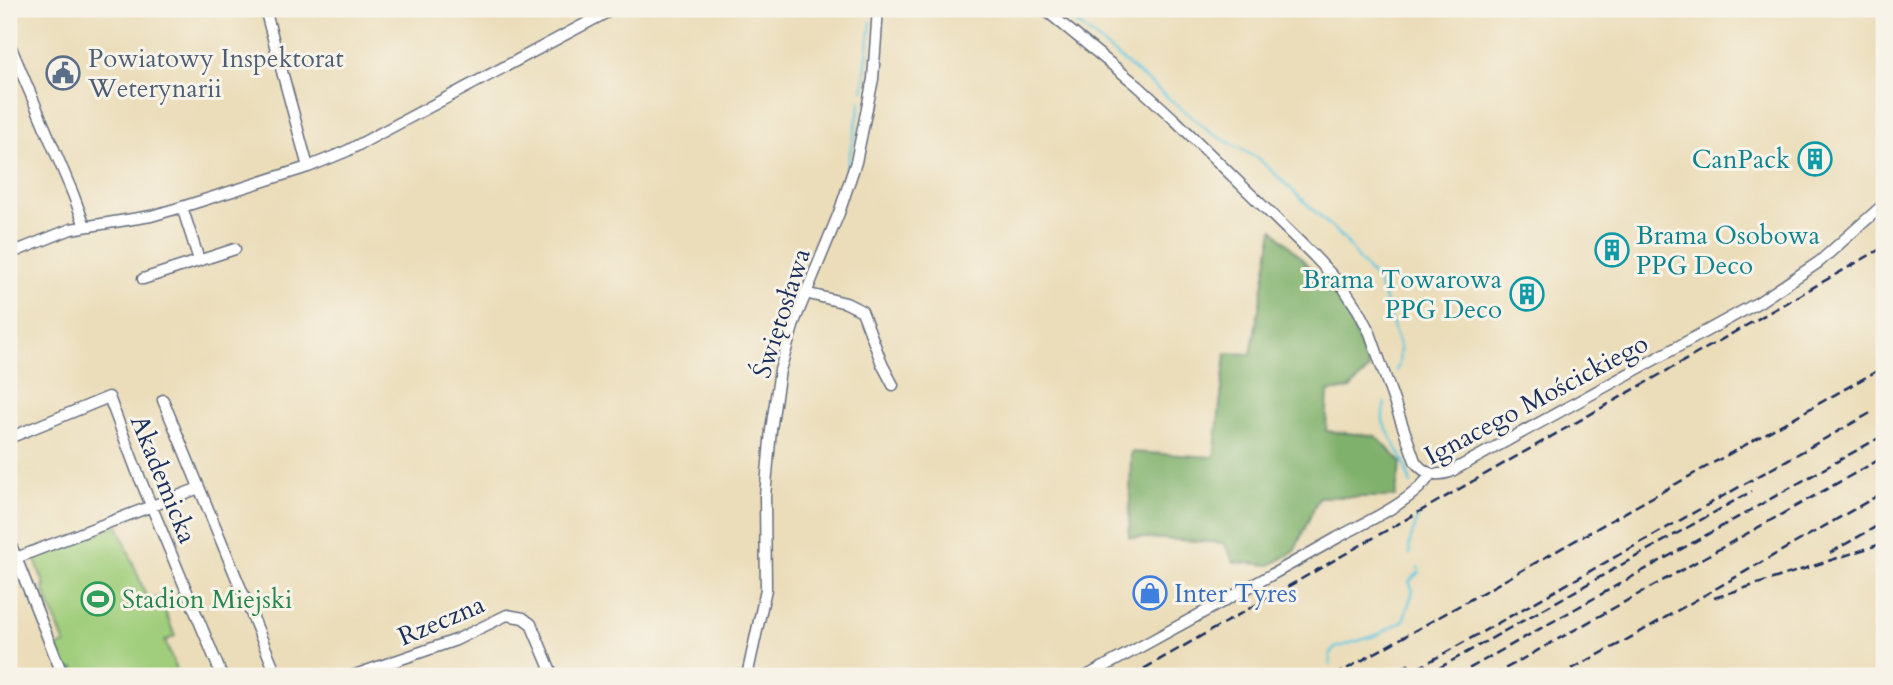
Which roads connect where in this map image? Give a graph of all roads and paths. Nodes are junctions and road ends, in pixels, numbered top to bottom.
1 (265, 9) edge
2 (613, 9) edge
3 (878, 9) edge
4 (1044, 9) edge
5 (9, 43) edge
6 (307, 167) junction
7 (1884, 204) edge
8 (182, 207) junction
9 (85, 226) junction
10 (234, 248) dead end
11 (9, 254) edge
12 (199, 260) junction
13 (143, 279) dead end
14 (805, 293) junction
15 (893, 385) dead end
16 (163, 400) dead end
17 (9, 438) edge
18 (1431, 474) junction
19 (199, 488) junction
20 (153, 507) junction
21 (9, 540) edge
22 (16, 558) junction
23 (63, 676) edge
24 (222, 676) edge
25 (277, 676) edge
26 (352, 676) edge
27 (553, 676) edge
28 (747, 676) edge
29 (1087, 676) edge

1 - 6 street
2 - 6 street
3 - 14 street, Świętosława
4 - 18 street
5 - 9 street
6 - 8 street
7 - 18 street, Ignacego Mościckiego
8 - 9 street
8 - 12 street
9 - 11 street
10 - 12 street
12 - 13 street
14 - 15 street
14 - 28 street, Świętosława
16 - 19 street
17 - 20 street, Akademicka
18 - 29 street, Ignacego Mościckiego
19 - 20 street
19 - 25 street
20 - 22 street
20 - 24 street, Akademicka
21 - 22 street
22 - 23 street
26 - 27 street, Rzeczna

